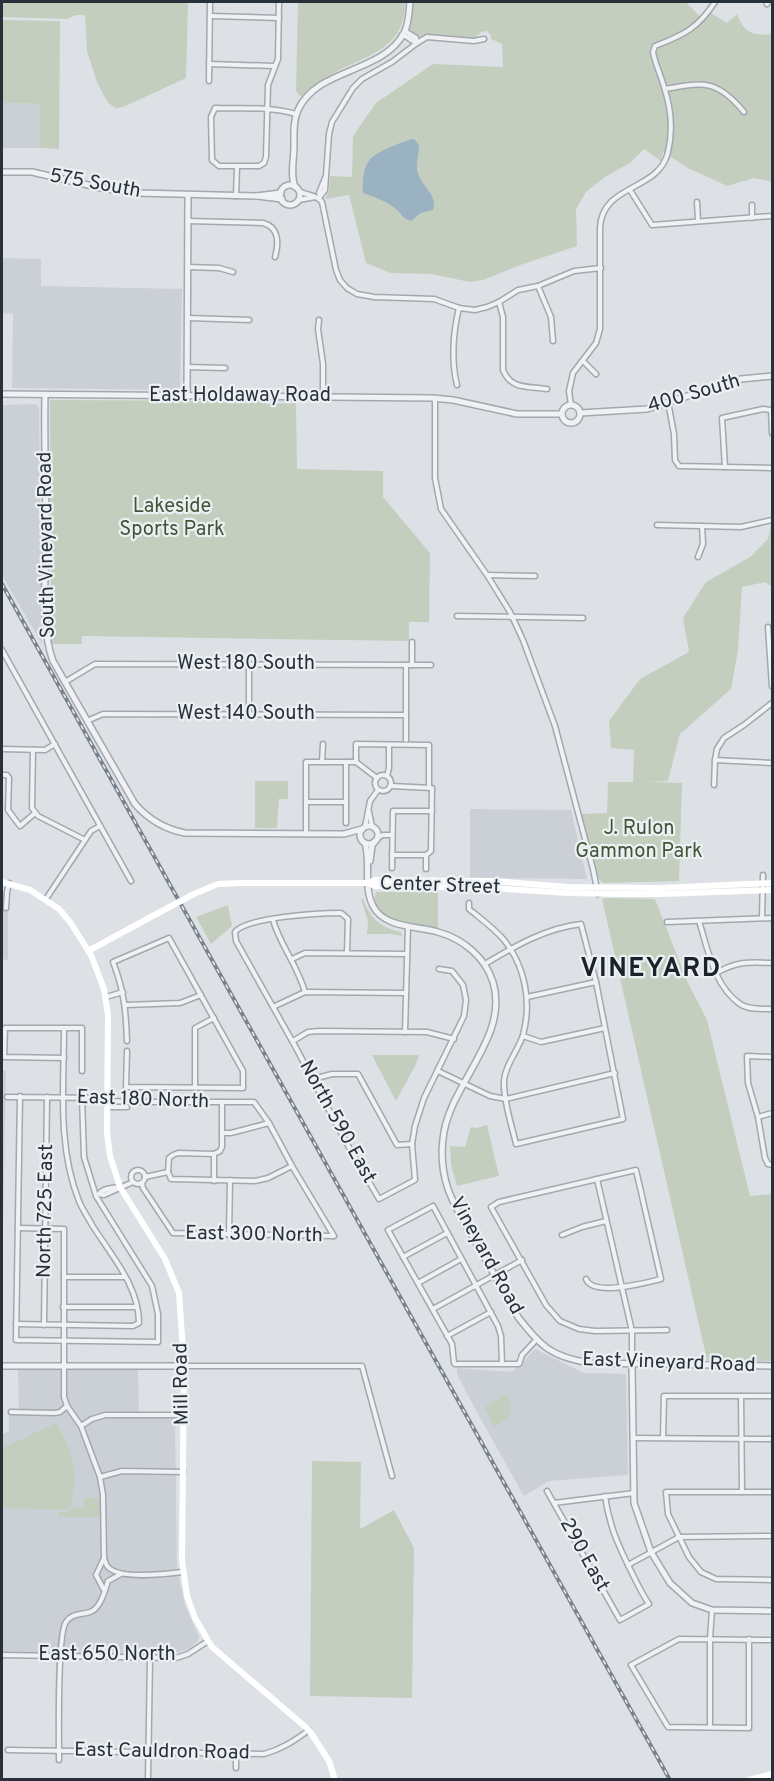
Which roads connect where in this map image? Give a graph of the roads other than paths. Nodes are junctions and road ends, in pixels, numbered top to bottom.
1 (210, 2) edge
2 (279, 2) edge
3 (410, 2) edge
4 (715, 2) edge
5 (210, 16) junction
6 (279, 18) junction
7 (406, 34) junction
8 (484, 39) dead end
9 (417, 43) junction
10 (209, 64) junction
11 (275, 66) junction
12 (209, 81) dead end
13 (665, 89) junction
14 (267, 109) junction
15 (744, 112) dead end
16 (297, 114) junction
17 (237, 166) junction
18 (2, 172) edge
19 (292, 172) junction
20 (287, 186) junction
21 (297, 189) junction
22 (630, 190) junction
23 (188, 196) junction
24 (236, 196) junction
25 (281, 196) junction
26 (318, 197) junction
27 (299, 200) junction
28 (697, 202) dead end
29 (752, 205) dead end
30 (772, 216) edge
31 (752, 219) junction
32 (188, 221) junction
33 (698, 221) junction
34 (275, 257) dead end
35 (188, 267) junction
36 (601, 268) junction
37 (232, 272) dead end
38 (538, 286) junction
39 (499, 302) junction
40 (459, 308) junction
41 (188, 318) junction
42 (249, 320) dead end
43 (319, 320) dead end
44 (553, 341) dead end
45 (583, 361) junction
46 (187, 368) junction
47 (225, 368) dead end
48 (596, 374) dead end
49 (772, 376) edge
50 (457, 385) dead end
51 (547, 389) dead end
52 (2, 394) edge
53 (45, 395) junction
54 (187, 397) junction
55 (323, 397) junction
56 (435, 398) junction
57 (668, 402) junction
58 (571, 405) junction
59 (580, 413) junction
60 (562, 414) junction
61 (772, 434) edge
62 (725, 467) junction
63 (772, 468) edge
64 (772, 520) edge
65 (657, 525) dead end
66 (702, 526) junction
67 (698, 557) dead end
68 (487, 575) junction
69 (535, 576) dead end
70 (457, 616) dead end
71 (512, 617) junction
72 (583, 618) dead end
73 (768, 627) dead end
74 (412, 642) dead end
75 (2, 650) edge
76 (249, 664) junction
77 (406, 665) junction
78 (412, 665) junction
79 (431, 665) dead end
80 (65, 682) junction
81 (772, 686) edge
82 (772, 703) edge
83 (249, 714) junction
84 (406, 715) junction
85 (87, 721) junction
86 (406, 740) dead end
87 (55, 744) junction
88 (323, 744) dead end
89 (389, 745) junction
90 (2, 749) edge
91 (33, 750) junction
92 (715, 760) junction
93 (322, 762) junction
94 (346, 762) junction
95 (356, 762) junction
96 (772, 763) edge
97 (2, 775) edge
98 (387, 776) junction
99 (377, 778) junction
100 (714, 785) dead end
101 (391, 786) junction
102 (430, 788) junction
103 (378, 790) junction
104 (306, 802) junction
105 (346, 802) junction
106 (369, 811) junction
107 (432, 811) junction
108 (35, 813) junction
109 (346, 823) dead end
110 (100, 826) junction
111 (372, 826) junction
112 (364, 828) junction
113 (306, 834) junction
114 (344, 834) junction
115 (392, 835) junction
116 (378, 837) junction
117 (85, 840) junction
118 (364, 842) junction
119 (392, 855) junction
120 (426, 855) junction
121 (392, 868) dead end
122 (426, 869) dead end
123 (763, 875) dead end
124 (131, 881) dead end
125 (494, 881) junction
126 (5, 883) edge
127 (368, 883) junction
128 (772, 883) edge
129 (545, 885) junction
130 (763, 886) junction
131 (498, 888) junction
132 (520, 890) junction
133 (598, 890) junction
134 (772, 890) edge
135 (46, 899) junction
136 (469, 903) dead end
137 (6, 908) dead end
138 (762, 918) junction
139 (772, 918) edge
140 (273, 920) junction
141 (699, 921) junction
142 (667, 922) dead end
143 (408, 926) junction
144 (511, 950) junction
145 (88, 951) junction
146 (347, 953) junction
147 (406, 954) junction
148 (292, 959) junction
149 (772, 963) edge
150 (485, 964) junction
151 (439, 969) dead end
152 (716, 973) junction
153 (596, 982) junction
154 (123, 992) junction
155 (305, 992) junction
156 (406, 993) junction
157 (201, 995) junction
158 (105, 997) junction
159 (527, 998) junction
160 (126, 1005) junction
161 (273, 1006) junction
162 (772, 1009) edge
163 (214, 1018) junction
164 (64, 1028) junction
165 (605, 1028) junction
166 (405, 1032) junction
167 (523, 1036) junction
168 (454, 1039) junction
169 (127, 1041) dead end
170 (294, 1043) junction
171 (128, 1051) dead end
172 (772, 1057) edge
173 (64, 1058) junction
174 (82, 1071) dead end
175 (438, 1071) junction
176 (615, 1073) junction
177 (313, 1079) junction
178 (464, 1083) junction
179 (195, 1088) junction
180 (20, 1096) junction
181 (7, 1097) dead end
182 (48, 1097) junction
183 (63, 1097) junction
184 (82, 1098) junction
185 (107, 1098) junction
186 (506, 1099) junction
187 (222, 1102) junction
188 (107, 1107) junction
189 (127, 1107) dead end
190 (772, 1113) edge
191 (758, 1117) junction
192 (269, 1123) junction
193 (222, 1133) junction
194 (412, 1144) junction
195 (214, 1154) junction
196 (770, 1164) edge
197 (292, 1166) junction
198 (168, 1172) junction
199 (145, 1177) junction
200 (597, 1179) junction
201 (230, 1180) junction
202 (213, 1181) junction
203 (133, 1182) junction
204 (142, 1182) junction
205 (120, 1187) junction
206 (606, 1221) junction
207 (18, 1228) junction
208 (45, 1228) junction
209 (447, 1233) junction
210 (229, 1235) junction
211 (562, 1235) dead end
212 (403, 1257) junction
213 (461, 1259) junction
214 (522, 1260) junction
215 (494, 1276) junction
216 (64, 1277) junction
217 (126, 1277) junction
218 (586, 1279) dead end
219 (418, 1283) junction
220 (477, 1285) junction
221 (622, 1287) junction
222 (63, 1307) junction
223 (137, 1307) junction
224 (433, 1309) junction
225 (491, 1312) junction
226 (16, 1324) junction
227 (44, 1325) junction
228 (63, 1325) junction
229 (667, 1330) dead end
230 (632, 1331) junction
231 (447, 1336) junction
232 (537, 1339) junction
233 (63, 1341) junction
234 (502, 1364) junction
235 (632, 1364) junction
236 (63, 1365) junction
237 (2, 1366) edge
238 (184, 1366) junction
239 (772, 1366) edge
240 (741, 1396) junction
241 (772, 1396) edge
242 (67, 1406) junction
243 (11, 1413) dead end
244 (183, 1415) junction
245 (81, 1426) junction
246 (633, 1438) junction
247 (663, 1438) junction
248 (741, 1439) junction
249 (772, 1439) edge
250 (183, 1472) junction
251 (392, 1476) dead end
252 (100, 1477) junction
253 (548, 1491) dead end
254 (742, 1492) junction
255 (772, 1492) edge
256 (634, 1493) junction
257 (605, 1496) junction
258 (554, 1503) junction
259 (772, 1536) edge
260 (679, 1537) junction
261 (651, 1552) junction
262 (104, 1558) junction
263 (628, 1566) junction
264 (109, 1568) junction
265 (97, 1569) junction
266 (184, 1572) junction
267 (122, 1574) junction
268 (109, 1580) junction
269 (772, 1580) edge
270 (100, 1581) junction
271 (104, 1590) junction
272 (712, 1610) junction
273 (772, 1611) edge
274 (710, 1639) junction
275 (749, 1639) junction
276 (772, 1640) edge
277 (209, 1641) junction
278 (2, 1655) edge
279 (61, 1656) junction
280 (150, 1658) junction
281 (710, 1727) junction
282 (309, 1731) junction
283 (8, 1750) dead end
284 (59, 1750) junction
285 (149, 1751) junction
286 (236, 1753) junction
287 (59, 1760) dead end
288 (236, 1768) dead end
289 (772, 1773) edge
290 (148, 1779) edge
291 (335, 1779) edge
292 (749, 1779) edge

1 - 5 street
2 - 6 street
3 - 7 street
4 - 13 street
5 - 6 street
5 - 10 street
6 - 11 street
7 - 9 street
7 - 16 street
8 - 9 street
9 - 26 street
10 - 11 street
10 - 12 street
11 - 14 street
13 - 15 street
13 - 22 street
14 - 16 street
14 - 17 street
14 - 17 street
16 - 19 street
17 - 24 street
18 - 23 street, 575 South
19 - 20 street
19 - 21 street
20 - 21 street
20 - 25 street
21 - 26 street
21 - 27 street
22 - 33 street
22 - 36 street
23 - 24 street, 575 South
23 - 32 street
24 - 25 street, 575 South
25 - 27 street
26 - 27 street
26 - 40 street
28 - 33 street
29 - 31 street
30 - 31 street
31 - 33 street
32 - 34 street
32 - 35 street
35 - 37 street
35 - 41 street
36 - 38 street
36 - 45 street
38 - 39 street
38 - 44 street
39 - 40 street
39 - 51 street
40 - 50 street
41 - 42 street
41 - 46 street
43 - 55 street
45 - 48 street
45 - 58 street
46 - 47 street
46 - 54 street
49 - 57 street, 400 South
52 - 53 street
53 - 54 street, East Holdaway Road
53 - 80 street, South Vineyard Road
54 - 55 street, East Holdaway Road
55 - 56 street, East Holdaway Road
56 - 60 street
56 - 68 street
57 - 59 street, 400 South
57 - 62 street
58 - 59 street
58 - 60 street
59 - 60 street
61 - 62 street
62 - 63 street
64 - 66 street
65 - 66 street
66 - 67 street
68 - 69 street
68 - 71 street
70 - 71 street
71 - 72 street
71 - 133 street
73 - 81 street
74 - 78 street
75 - 87 street
76 - 77 street, West 180 South
76 - 80 street, West 180 South
76 - 83 street
77 - 78 street, West 180 South
77 - 84 street
78 - 79 street, West 180 South
80 - 85 street, South Vineyard Road
82 - 92 street
83 - 84 street, West 140 South
83 - 85 street, West 140 South
84 - 86 street
85 - 113 street, South Vineyard Road
87 - 91 street
87 - 110 street
88 - 93 street
89 - 95 street
89 - 98 street
89 - 102 street
90 - 91 street
91 - 108 street
92 - 96 street
92 - 100 street
93 - 94 street
93 - 104 street
94 - 95 street
94 - 105 street
95 - 99 street
97 - 108 street
98 - 99 street
98 - 101 street
99 - 103 street
101 - 102 street
101 - 103 street
102 - 107 street
103 - 106 street
104 - 105 street
104 - 113 street
105 - 109 street
106 - 111 street
106 - 112 street
107 - 115 street
107 - 120 street
108 - 117 street
110 - 117 street
110 - 124 street
111 - 112 street
111 - 116 street
112 - 114 street
112 - 118 street
113 - 114 street
114 - 118 street
115 - 116 street
115 - 119 street
116 - 118 street
116 - 127 street
117 - 135 street
118 - 127 street
119 - 120 street
119 - 121 street
120 - 122 street
123 - 130 street
125 - 127 main road, Center Street
125 - 129 main road, Center Street
125 - 131 main road
126 - 135 main road, Mill Road
126 - 137 street
127 - 131 main road, Center Street
127 - 143 street, Vineyard Road
127 - 145 main road, Center Street, bridge
128 - 130 main road, Center Street
129 - 132 main road
129 - 133 main road, Center Street
130 - 133 main road, Center Street
130 - 134 main road, Center Street
130 - 138 street
131 - 132 main road, Center Street
132 - 133 main road, Center Street
135 - 145 main road, Mill Road
136 - 144 street
138 - 139 street
138 - 141 street
140 - 146 street
140 - 148 street
140 - 161 street, North 590 East
141 - 142 street
141 - 152 street
143 - 147 street
143 - 150 street, Vineyard Road
144 - 150 street
144 - 153 street
144 - 159 street
145 - 158 main road, Mill Road
146 - 147 street
146 - 148 street
147 - 156 street
148 - 155 street
149 - 152 street
150 - 178 street, Vineyard Road
151 - 168 street
152 - 162 street
153 - 159 street
153 - 165 street
154 - 157 street
154 - 158 street
154 - 160 street
155 - 156 street
155 - 161 street
156 - 166 street
157 - 160 street
157 - 163 street
158 - 185 main road, Mill Road
159 - 167 street
160 - 169 street
161 - 170 street, North 590 East
163 - 179 street
163 - 179 street
164 - 173 street
164 - 173 street
164 - 174 street
165 - 167 street
165 - 176 street
166 - 168 street
166 - 170 street
167 - 186 street
168 - 175 street
170 - 177 street, North 590 East
171 - 179 street
172 - 191 street
173 - 183 street
175 - 178 street
175 - 194 street
176 - 186 street
176 - 186 street
177 - 194 street
177 - 194 street, North 590 East
178 - 186 street
178 - 215 street, Vineyard Road
180 - 181 street, East 180 North
180 - 182 street, East 180 North
180 - 207 street
182 - 183 street, East 180 North
182 - 208 street, North 725 East
183 - 184 street, East 180 North
183 - 217 street
184 - 185 street, East 180 North
184 - 233 street
185 - 187 street, East 180 North
185 - 188 main road, Mill Road
187 - 192 street, East 180 North
187 - 193 street
188 - 189 street, East 180 North
188 - 205 main road, Mill Road
190 - 191 street
191 - 196 street
192 - 193 street
192 - 197 street
193 - 195 street
195 - 198 street
195 - 202 street
197 - 201 street
197 - 210 street, East 300 North
198 - 199 street
198 - 202 street
199 - 203 street
199 - 204 street
200 - 206 street
200 - 214 street
200 - 221 street
201 - 202 street
201 - 210 street
203 - 204 street
203 - 205 street
204 - 210 street, East 300 North
205 - 238 main road, Mill Road
206 - 211 street
206 - 221 street
207 - 208 street
207 - 226 street
208 - 216 street
208 - 227 street, North 725 East
209 - 212 street
209 - 212 street
209 - 213 street
212 - 219 street
213 - 219 street
213 - 220 street
214 - 215 street
214 - 230 street
215 - 220 street
215 - 232 street, Vineyard Road
216 - 217 street
216 - 222 street
217 - 223 street
218 - 221 street
219 - 224 street
220 - 224 street
220 - 225 street
221 - 230 street
222 - 223 street
222 - 228 street
223 - 228 street
224 - 231 street
225 - 231 street
225 - 234 street
226 - 227 street
226 - 233 street
227 - 228 street
228 - 233 street
229 - 230 street
230 - 235 street
231 - 234 street
232 - 234 street
232 - 235 street, East Vineyard Road
233 - 236 street
235 - 239 street, East Vineyard Road
235 - 246 street
236 - 237 street
236 - 238 street
236 - 242 street
238 - 244 main road, Mill Road
238 - 251 street
240 - 241 street
240 - 247 street
240 - 248 street
242 - 243 street
242 - 245 street
244 - 245 street
244 - 250 main road, Mill Road
245 - 252 street
246 - 247 street
246 - 256 street
247 - 248 street
248 - 249 street
248 - 254 street
250 - 252 street
250 - 266 main road, Mill Road
252 - 262 street
253 - 258 street, 290 East
254 - 255 street
254 - 260 street
256 - 257 street
256 - 261 street
257 - 258 street
257 - 263 street
258 - 263 street, 290 East
259 - 260 street
260 - 261 street
260 - 269 street
261 - 263 street
261 - 272 street
262 - 264 street
262 - 265 street
264 - 265 street
264 - 267 street
264 - 268 street
265 - 270 street
266 - 267 street
266 - 277 main road, Mill Road
267 - 268 street
268 - 270 street
268 - 271 street
270 - 271 street
271 - 279 street
272 - 273 street
272 - 274 street
274 - 275 street
274 - 281 street
274 - 281 street
275 - 276 street
275 - 281 street
277 - 280 street, East 650 North
277 - 282 main road, Mill Road
278 - 279 street, East 650 North
279 - 280 street, East 650 North
279 - 284 street
280 - 285 street
282 - 286 street, East Cauldron Road
282 - 291 main road, Mill Road
283 - 284 street, East Cauldron Road
284 - 285 street, East Cauldron Road
284 - 287 street
285 - 286 street, East Cauldron Road
285 - 290 street
286 - 288 street
289 - 292 main road

